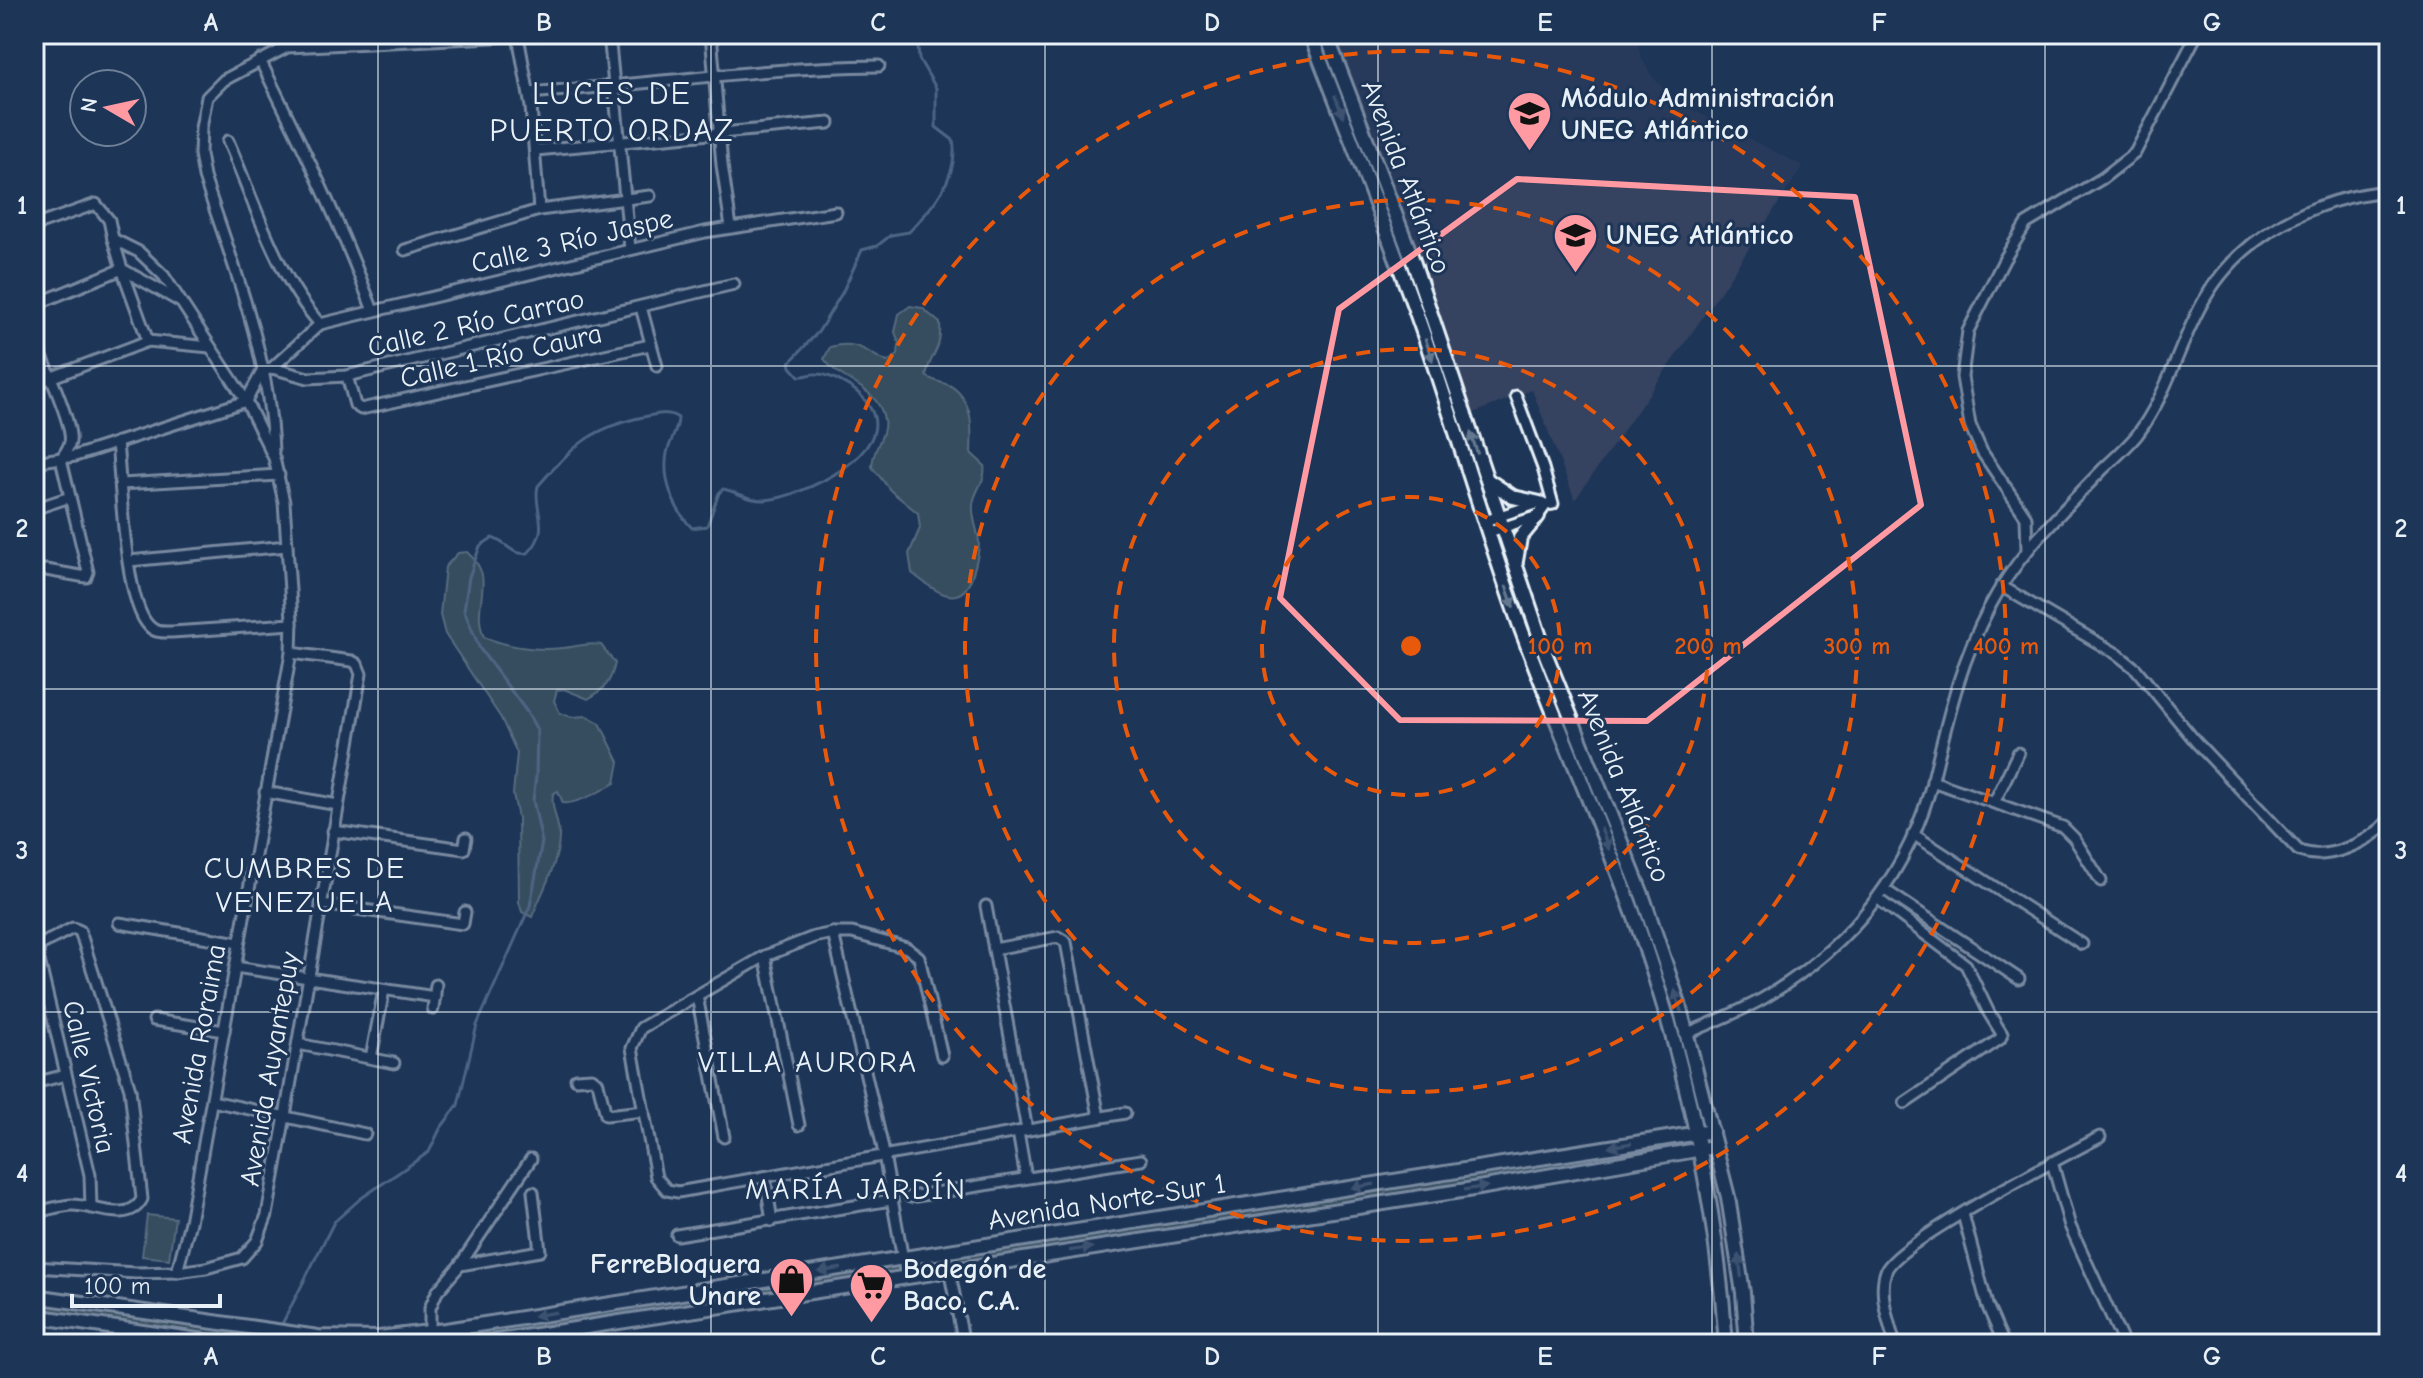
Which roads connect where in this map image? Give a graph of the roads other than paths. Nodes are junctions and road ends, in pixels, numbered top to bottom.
1 (554, 34) edge
2 (609, 34) edge
3 (711, 34) edge
4 (1310, 34) edge
5 (1326, 34) edge
6 (2197, 34) edge
7 (518, 36) junction
8 (260, 60) junction
9 (879, 66) dead end
10 (715, 77) junction
11 (614, 87) junction
12 (529, 93) junction
13 (829, 123) dead end
14 (720, 133) junction
15 (228, 141) dead end
16 (619, 143) junction
17 (536, 150) junction
18 (2389, 191) edge
19 (650, 196) dead end
20 (624, 198) junction
21 (539, 210) junction
22 (836, 212) dead end
23 (34, 226) edge
24 (731, 227) junction
25 (113, 239) junction
26 (630, 249) junction
27 (405, 250) dead end
28 (122, 269) junction
29 (734, 284) dead end
30 (183, 303) junction
31 (34, 305) edge
32 (641, 307) junction
33 (373, 311) junction
34 (320, 324) junction
35 (34, 339) edge
36 (148, 341) junction
37 (650, 345) junction
38 (210, 347) junction
39 (657, 366) dead end
40 (267, 370) junction
41 (347, 376) junction
42 (51, 377) junction
43 (34, 384) edge
44 (1516, 396) dead end
45 (246, 401) junction
46 (117, 442) junction
47 (274, 458) junction
48 (61, 459) junction
49 (34, 462) edge
50 (279, 475) junction
51 (1489, 481) junction
52 (121, 484) junction
53 (70, 497) junction
54 (1541, 508) junction
55 (34, 509) edge
56 (1501, 523) junction
57 (1487, 527) junction
58 (287, 546) junction
59 (2027, 550) junction
60 (129, 561) junction
61 (1515, 564) junction
62 (46, 570) dead end
63 (2001, 586) junction
64 (292, 624) junction
65 (291, 653) junction
66 (2018, 753) dead end
67 (1932, 781) junction
68 (265, 792) junction
69 (1994, 803) junction
70 (338, 805) junction
71 (2389, 820) edge
72 (333, 831) junction
73 (1913, 834) junction
74 (466, 838) dead end
75 (2101, 881) dead end
76 (1881, 895) junction
77 (321, 904) junction
78 (986, 906) dead end
79 (465, 912) dead end
80 (119, 923) dead end
81 (833, 933) junction
82 (239, 943) junction
83 (2082, 944) dead end
84 (994, 949) junction
85 (765, 956) junction
86 (235, 967) junction
87 (309, 979) junction
88 (2019, 979) dead end
89 (436, 985) dead end
90 (384, 990) junction
91 (697, 996) junction
92 (435, 997) junction
93 (433, 1009) dead end
94 (154, 1020) dead end
95 (224, 1031) junction
96 (1688, 1033) junction
97 (298, 1044) junction
98 (942, 1056) dead end
99 (371, 1058) junction
100 (394, 1063) dead end
101 (66, 1075) junction
102 (576, 1079) dead end
103 (34, 1083) edge
104 (212, 1101) junction
105 (1905, 1103) dead end
106 (644, 1111) junction
107 (1125, 1113) dead end
108 (285, 1116) junction
109 (1099, 1117) junction
110 (799, 1125) dead end
111 (1022, 1131) junction
112 (1712, 1131) junction
113 (1697, 1132) junction
114 (365, 1134) dead end
115 (724, 1137) dead end
116 (2100, 1137) dead end
117 (1715, 1146) junction
118 (1701, 1149) junction
119 (884, 1156) junction
120 (531, 1159) dead end
121 (1141, 1160) dead end
122 (2052, 1162) junction
123 (765, 1177) junction
124 (1026, 1178) junction
125 (533, 1192) dead end
126 (910, 1197) dead end
127 (891, 1200) junction
128 (91, 1208) junction
129 (34, 1213) edge
130 (1963, 1214) junction
131 (772, 1221) junction
132 (677, 1235) dead end
133 (902, 1259) junction
134 (460, 1265) junction
135 (34, 1267) edge
136 (949, 1269) junction
137 (177, 1272) junction
138 (906, 1276) junction
139 (34, 1296) edge
140 (34, 1316) edge
141 (430, 1332) junction
142 (34, 1341) edge
143 (54, 1344) edge
144 (225, 1344) edge
145 (478, 1344) edge
146 (964, 1344) edge
147 (1726, 1344) edge
148 (1747, 1344) edge
149 (1895, 1344) edge
150 (2004, 1344) edge
151 (2124, 1344) edge

1 - 7 street
2 - 11 street
3 - 10 street
4 -> 57 main road, Avenida Atlántico
51 -> 5 main road, Avenida Atlántico
6 - 59 street
7 - 8 street
7 - 12 street
8 - 33 street
8 - 40 street
9 - 10 street
10 - 11 street
10 - 14 street
11 - 12 street
11 - 16 street
12 - 17 street
13 - 14 street
14 - 16 street
14 - 24 street
15 - 34 street
16 - 17 street
16 - 20 street
17 - 21 street
18 - 59 street
19 - 20 street
20 - 21 street
20 - 26 street
21 - 27 street
22 - 24 street, Calle 3 Río Jaspe
23 - 25 street
24 - 26 street, Calle 3 Río Jaspe
25 - 28 street
25 - 30 street, Avenida Roraima
26 - 33 street, Calle 3 Río Jaspe
28 - 30 street
28 - 31 street
28 - 36 street
29 - 32 street, Calle 2 Río Carrao
30 - 38 street, Avenida Roraima
32 - 37 street
32 - 41 street, Calle 2 Río Carrao
33 - 34 street, Calle 3 Río Jaspe
34 - 40 street
35 - 42 street
36 - 38 street
36 - 42 street
37 - 39 street
37 - 41 street, Calle 1 Río Caura
38 - 45 street, Avenida Roraima
40 - 41 street, Calle 2 Río Carrao
40 - 45 street
40 - 47 street
42 - 43 street
42 - 48 street
44 - 54 street
45 - 46 street
45 - 47 street, Avenida Roraima
46 - 48 street
46 - 52 street
47 - 50 street, Avenida Roraima
48 - 49 street
48 - 53 street
50 - 52 street
50 - 58 street, Avenida Roraima
51 - 54 main road
51 - 56 main road, Avenida Atlántico
52 - 60 street
53 - 55 street
53 - 62 street
54 - 56 street
54 - 61 main road
56 - 57 street
56 - 61 main road, Avenida Atlántico
57 -> 113 main road, Avenida Atlántico
58 - 60 street
58 - 64 street, Avenida Roraima
59 - 63 street
60 - 64 street
96 -> 61 main road, Avenida Atlántico
63 - 67 street
63 - 71 street
64 - 65 street, Avenida Roraima
65 - 68 street, Avenida Roraima
65 - 70 street, Avenida Auyantepuy
66 - 69 street
67 - 69 street
67 - 73 street
68 - 70 street
68 - 82 street, Avenida Roraima
69 - 75 street
70 - 72 street, Avenida Auyantepuy
72 - 74 street
72 - 77 street, Avenida Auyantepuy
73 - 76 street
73 - 83 street
76 - 88 street
76 - 96 street
76 - 105 street
77 - 79 street
77 - 87 street, Avenida Auyantepuy
78 - 84 street
80 - 82 street
81 - 85 street
81 - 98 street
81 - 119 street
82 - 86 street, Avenida Roraima
84 - 109 street
84 - 111 street
85 - 91 street
85 - 110 street
86 - 87 street
86 - 95 street, Avenida Roraima
87 - 90 street
87 - 97 street, Avenida Auyantepuy
89 - 92 street
90 - 92 street
90 - 99 street
91 - 106 street
91 - 115 street
92 - 93 street
94 - 95 street
95 - 104 street, Avenida Roraima
96 - 112 main road, Avenida Atlántico
97 - 99 street
97 - 108 street, Avenida Auyantepuy
99 - 100 street
101 - 103 street
101 - 128 street, Calle Victoria
101 - 128 street, Calle Victoria
102 - 106 street
104 - 108 street
104 - 137 street, Avenida Roraima
106 - 123 street
107 - 109 street
108 - 114 street
108 - 137 street, Avenida Auyantepuy
109 - 111 street
111 - 119 street
111 - 124 street
112 - 113 main road, Avenida Norte-Sur 1
112 - 117 main road, Avenida Atlántico
113 - 118 main road, Avenida Atlántico
113 -> 133 main road, Avenida Norte-Sur 1
116 - 122 street
117 - 118 main road, Avenida Norte-Sur 1
148 -> 117 main road, Avenida Atlántico
136 -> 118 main road, Avenida Norte-Sur 1
118 - 147 main road, Avenida Atlántico
119 - 123 street
119 - 127 street
120 - 134 street
121 - 124 street
122 - 130 street
122 - 151 street
123 - 131 street
124 - 126 street
125 - 134 street
127 - 131 street
127 - 133 street
128 - 129 street
130 - 149 street
130 - 150 street
131 - 132 street
133 - 138 street
133 -> 141 main road, Avenida Norte-Sur 1
134 - 141 street
135 - 137 street, Avenida Auyantepuy
136 - 138 main road, Avenida Norte-Sur 1
136 - 146 street
138 - 145 main road, Avenida Norte-Sur 1
139 - 141 main road, Avenida Norte-Sur 1
140 - 144 main road
142 - 143 street

